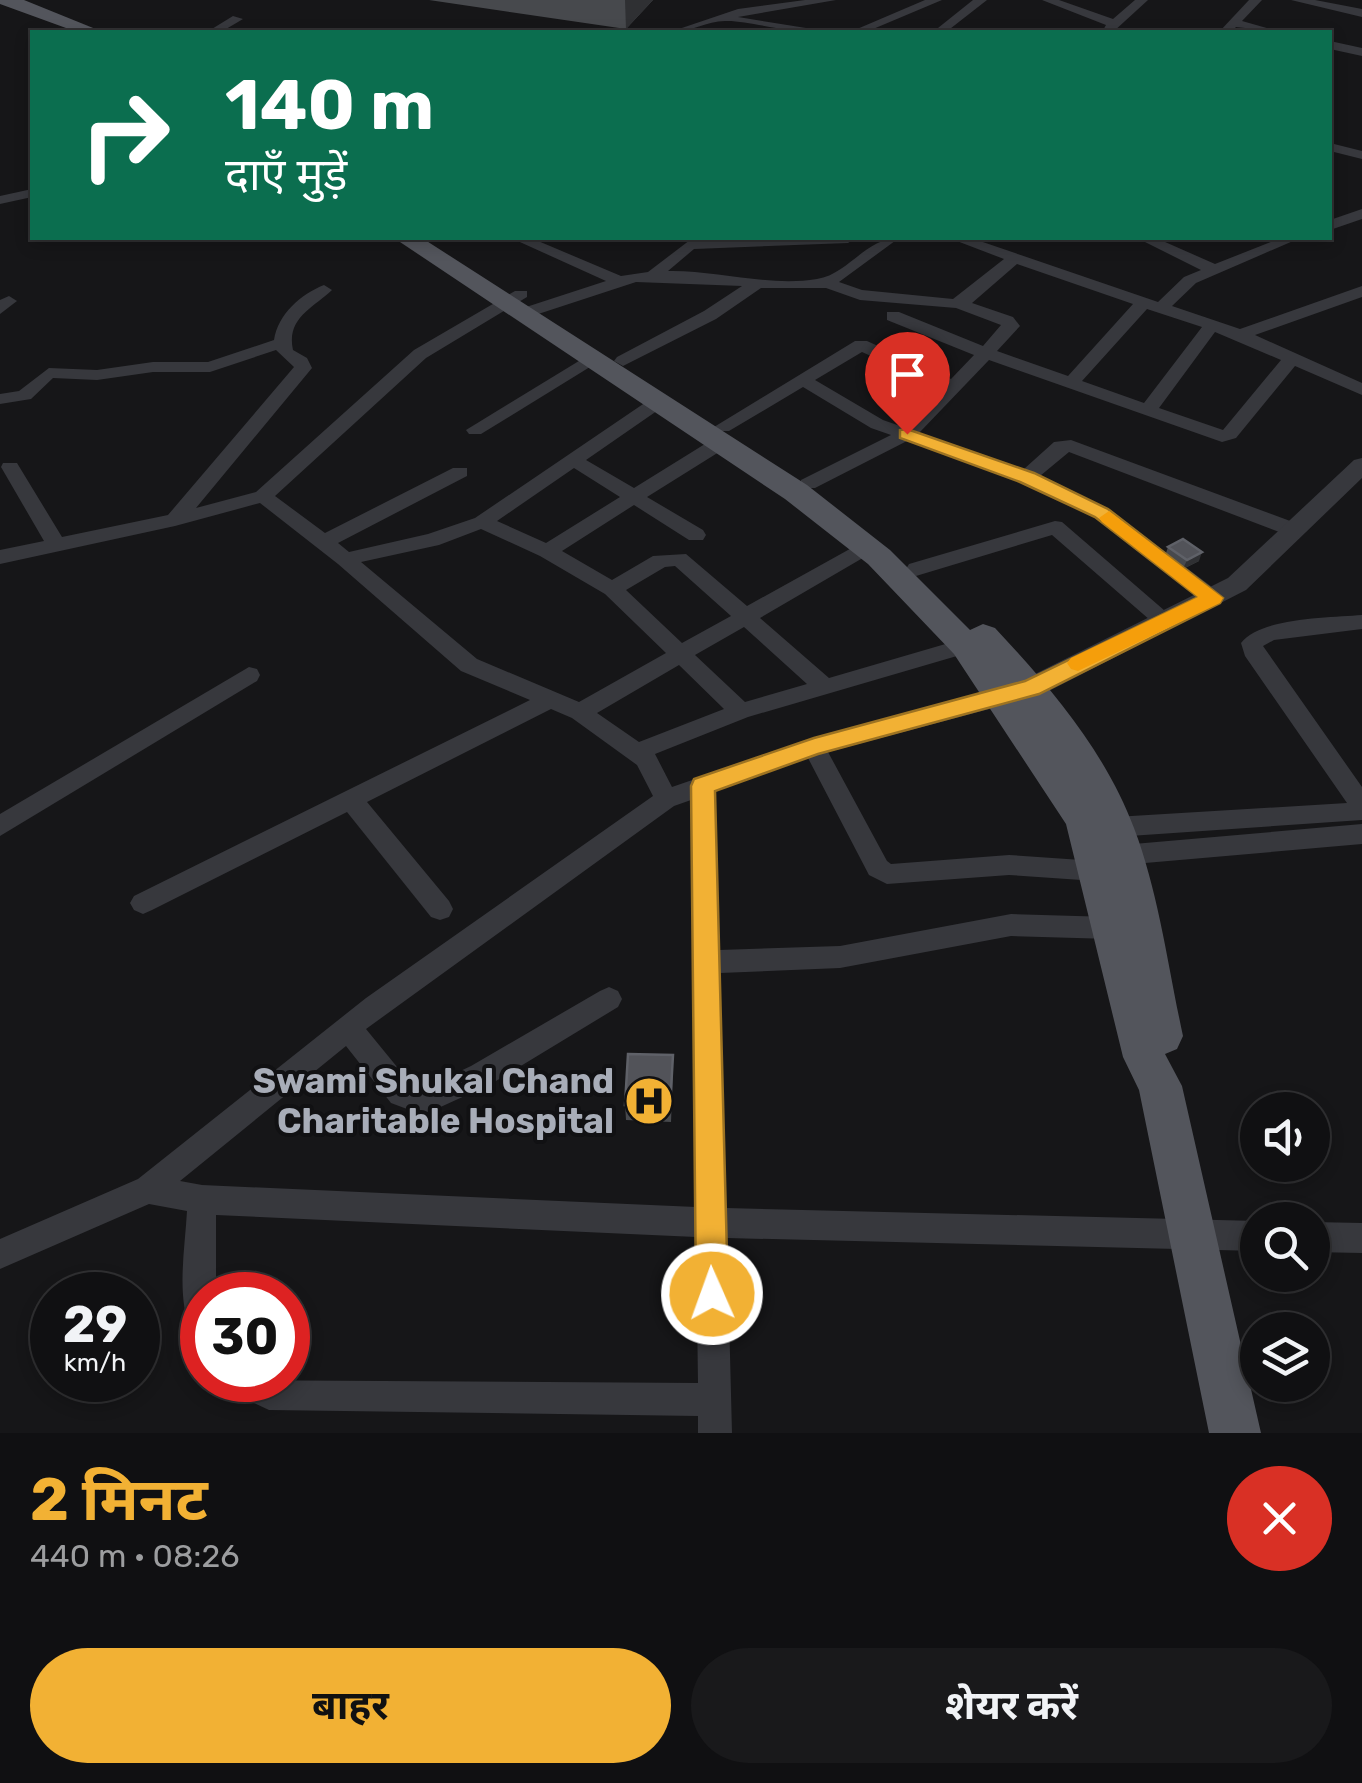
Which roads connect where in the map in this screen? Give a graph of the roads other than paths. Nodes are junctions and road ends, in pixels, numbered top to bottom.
1 (7, 0) edge
2 (830, 0) edge
3 (936, 0) edge
4 (981, 0) edge
5 (1048, 0) edge
6 (1142, 0) edge
7 (1256, 0) edge
8 (1297, 0) edge
9 (0, 7) edge
10 (1362, 13) edge
11 (721, 18) junction
12 (237, 19) dead end
13 (1110, 28) edge
14 (1229, 28) edge
15 (64, 30) edge
16 (88, 30) edge
17 (216, 30) edge
18 (682, 30) edge
19 (794, 30) edge
20 (861, 30) edge
21 (942, 30) edge
22 (1332, 45) edge
23 (1362, 52) edge
24 (1332, 146) edge
25 (1362, 154) edge
26 (30, 193) edge
27 (0, 200) edge
28 (1362, 214) edge
29 (1332, 224) edge
30 (410, 240) edge
31 (436, 240) edge
32 (523, 240) edge
33 (746, 240) edge
34 (889, 240) edge
35 (963, 240) edge
36 (1148, 240) edge
37 (1288, 240) edge
38 (698, 241) edge
39 (1015, 258) junction
40 (1213, 269) junction
41 (654, 275) junction
42 (617, 280) junction
43 (826, 282) junction
44 (756, 284) junction
45 (324, 290) dead end
46 (1362, 291) edge
47 (908, 302) junction
48 (957, 303) junction
49 (1154, 303) junction
50 (522, 304) junction
51 (1212, 325) junction
52 (877, 330) junction
53 (1240, 335) junction
54 (282, 343) junction
55 (985, 353) junction
56 (1292, 358) junction
57 (607, 360) junction
58 (803, 380) junction
59 (1071, 383) junction
60 (953, 386) junction
61 (1362, 390) edge
62 (0, 398) edge
63 (658, 402) junction
64 (1148, 410) junction
65 (475, 430) dead end
66 (907, 434) junction
67 (722, 435) junction
68 (574, 461) junction
69 (1362, 465) edge
70 (10, 467) dead end
71 (460, 472) dead end
72 (1027, 478) junction
73 (808, 484) junction
74 (263, 496) junction
75 (634, 497) junction
76 (1102, 513) junction
77 (175, 520) junction
78 (482, 522) junction
79 (1055, 527) junction
80 (1294, 530) junction
81 (696, 535) dead end
82 (324, 542) junction
83 (57, 546) junction
84 (866, 548) junction
85 (546, 551) junction
86 (0, 557) edge
87 (345, 558) junction
88 (916, 569) junction
89 (612, 588) junction
90 (1213, 598) junction
91 (741, 616) junction
92 (1166, 622) junction
93 (1362, 622) edge
94 (966, 646) junction
95 (681, 654) junction
96 (249, 676) dead end
97 (824, 685) junction
98 (1017, 692) junction
99 (550, 700) junction
100 (741, 711) junction
101 (580, 712) junction
102 (814, 747) junction
103 (637, 752) junction
104 (703, 786) junction
105 (666, 798) junction
106 (351, 799) junction
107 (1362, 808) edge
108 (0, 826) edge
109 (1362, 834) edge
110 (1111, 851) junction
111 (144, 903) dead end
112 (440, 909) dead end
113 (1111, 928) junction
114 (705, 962) junction
115 (609, 1000) dead end
116 (348, 1026) junction
117 (1160, 1086) junction
118 (148, 1189) junction
119 (202, 1200) junction
120 (710, 1223) junction
121 (1192, 1236) junction
122 (1240, 1236) edge
123 (1330, 1237) edge
124 (1362, 1238) edge
125 (0, 1254) edge
126 (199, 1272) edge
127 (310, 1395) edge
128 (714, 1400) junction
129 (715, 1433) edge
130 (1235, 1433) edge

1 - 16 main road
2 - 11 street
3 - 20 street
4 - 21 street
5 - 13 street
6 - 13 street
7 - 14 street
8 - 10 street
9 - 15 main road
11 - 18 street
11 - 19 street
12 - 17 street
22 - 23 street
24 - 25 street
26 - 27 street
28 - 29 street
30 - 50 main road
31 - 50 main road
32 - 42 street
33 - 38 street
34 - 43 street
35 - 39 street
36 - 40 street
37 - 40 street
38 - 41 street
39 - 48 street
39 - 49 street
40 - 49 street
41 - 42 street
41 - 44 street
42 - 50 street
43 - 44 street
43 - 47 street
44 - 57 street
45 - 54 street
46 - 53 street
47 - 48 street
47 - 52 street
48 - 55 street
49 - 51 street
49 - 59 street
50 - 57 main road
50 - 74 street
51 - 53 street
51 - 64 street
52 - 55 street
52 - 58 street
52 - 60 street
53 - 56 street
54 - 62 street
54 - 77 street
55 - 59 street
55 - 60 street
56 - 61 street
56 - 64 street
57 - 63 main road
57 - 65 street
57 - 67 main road
58 - 66 street
58 - 67 street
59 - 64 street
60 - 66 street
63 - 67 main road
63 - 68 street
66 - 72 street
66 - 73 street
67 - 73 main road
67 - 75 street
67 - 84 main road
68 - 75 street
68 - 78 street
69 - 80 street
70 - 83 street
71 - 82 street
72 - 76 street
72 - 80 street
73 - 88 main road
74 - 77 street
74 - 82 street
75 - 81 street
75 - 85 street
76 - 79 street
76 - 90 street
77 - 83 street
78 - 85 street
78 - 87 street
79 - 88 street
79 - 92 street
80 - 90 street
82 - 87 street
83 - 86 street
84 - 91 street
84 - 94 main road
85 - 89 street
87 - 99 street
88 - 98 main road
89 - 91 street
89 - 95 street
90 - 92 street
91 - 95 street
91 - 97 street
92 - 98 street
93 - 107 street
94 - 97 street
94 - 98 main road
95 - 100 street
95 - 101 street
96 - 108 street
97 - 100 street
98 - 102 street
98 - 110 main road
98 - 110 main road
99 - 101 street
99 - 106 street
100 - 103 street
101 - 103 street
102 - 104 street
102 - 110 street
103 - 105 street
104 - 105 street
104 - 114 street
105 - 116 street
106 - 111 street
106 - 112 street
107 - 110 street
109 - 110 street
110 - 113 main road
110 - 117 main road
113 - 114 street
113 - 117 main road
114 - 120 street
115 - 116 street
116 - 118 street
117 - 121 main road
118 - 119 street
118 - 125 street
119 - 120 street
119 - 126 street
120 - 121 street
120 - 128 street
121 - 122 street
121 - 130 main road
123 - 124 street
127 - 128 street
128 - 129 street

